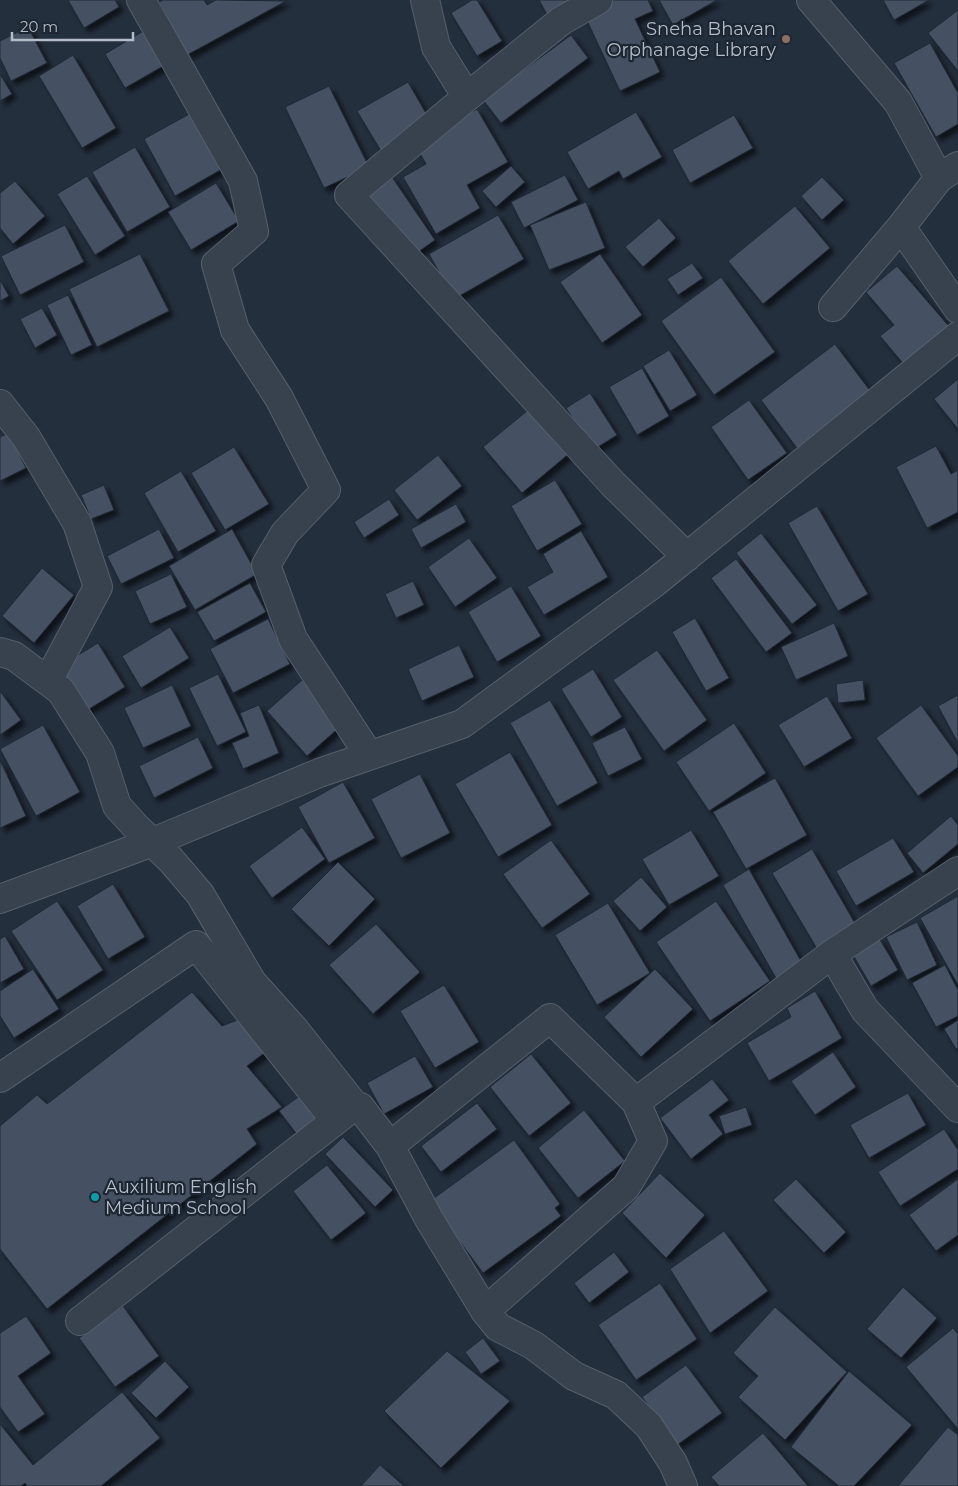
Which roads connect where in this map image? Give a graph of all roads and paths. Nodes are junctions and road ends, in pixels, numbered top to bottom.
1 (141, 0) edge
2 (426, 0) edge
3 (598, 0) edge
4 (811, 0) edge
5 (467, 97) junction
6 (949, 172) edge
7 (901, 227) junction
8 (833, 307) dead end
9 (958, 309) edge
10 (958, 336) edge
11 (0, 404) edge
12 (687, 557) junction
13 (0, 652) edge
14 (48, 679) junction
15 (369, 756) junction
16 (153, 842) junction
17 (958, 871) edge
18 (0, 899) edge
19 (832, 954) junction
20 (0, 1078) edge
21 (636, 1102) junction
22 (958, 1108) edge
23 (345, 1113) junction
24 (390, 1146) junction
25 (485, 1310) junction
26 (80, 1321) dead end
27 (683, 1486) edge

1 - 15 street
2 - 5 street
3 - 5 street
4 - 6 street
5 - 12 street
6 - 7 street
7 - 8 street
7 - 9 street
10 - 12 street
11 - 14 street
12 - 15 street
13 - 14 street
14 - 16 street
15 - 16 street
16 - 18 street
16 - 23 street
17 - 19 street
19 - 21 street
19 - 22 street
20 - 23 street
21 - 24 street
21 - 25 street
23 - 24 street
23 - 26 street
24 - 25 street
25 - 27 street

